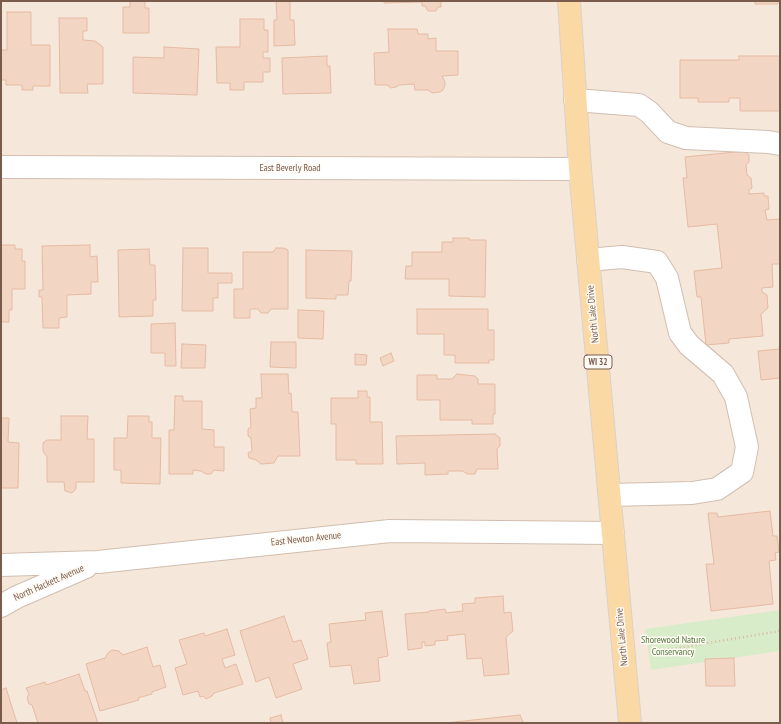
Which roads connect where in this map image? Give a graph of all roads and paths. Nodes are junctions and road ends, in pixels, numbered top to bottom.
1 (568, 1) edge
2 (575, 100) junction
3 (780, 144) edge
4 (1, 167) edge
5 (580, 169) junction
6 (588, 260) junction
7 (610, 495) junction
8 (613, 532) junction
9 (98, 562) junction
10 (1, 565) edge
11 (1, 606) edge
12 (780, 631) edge
13 (660, 651) dead end
14 (630, 723) edge

1 - 2 main road, North Lake Drive / WI 32
2 - 3 street
2 - 5 main road, North Lake Drive / WI 32
4 - 5 street, East Beverly Road
5 - 6 main road, North Lake Drive / WI 32
6 - 7 main road, North Lake Drive / WI 32
6 - 7 street
7 - 8 main road, North Lake Drive / WI 32
8 - 9 street, East Newton Avenue
8 - 14 main road, North Lake Drive / WI 32
9 - 10 street, East Newton Avenue
9 - 11 street, North Hackett Avenue
12 - 13 path

